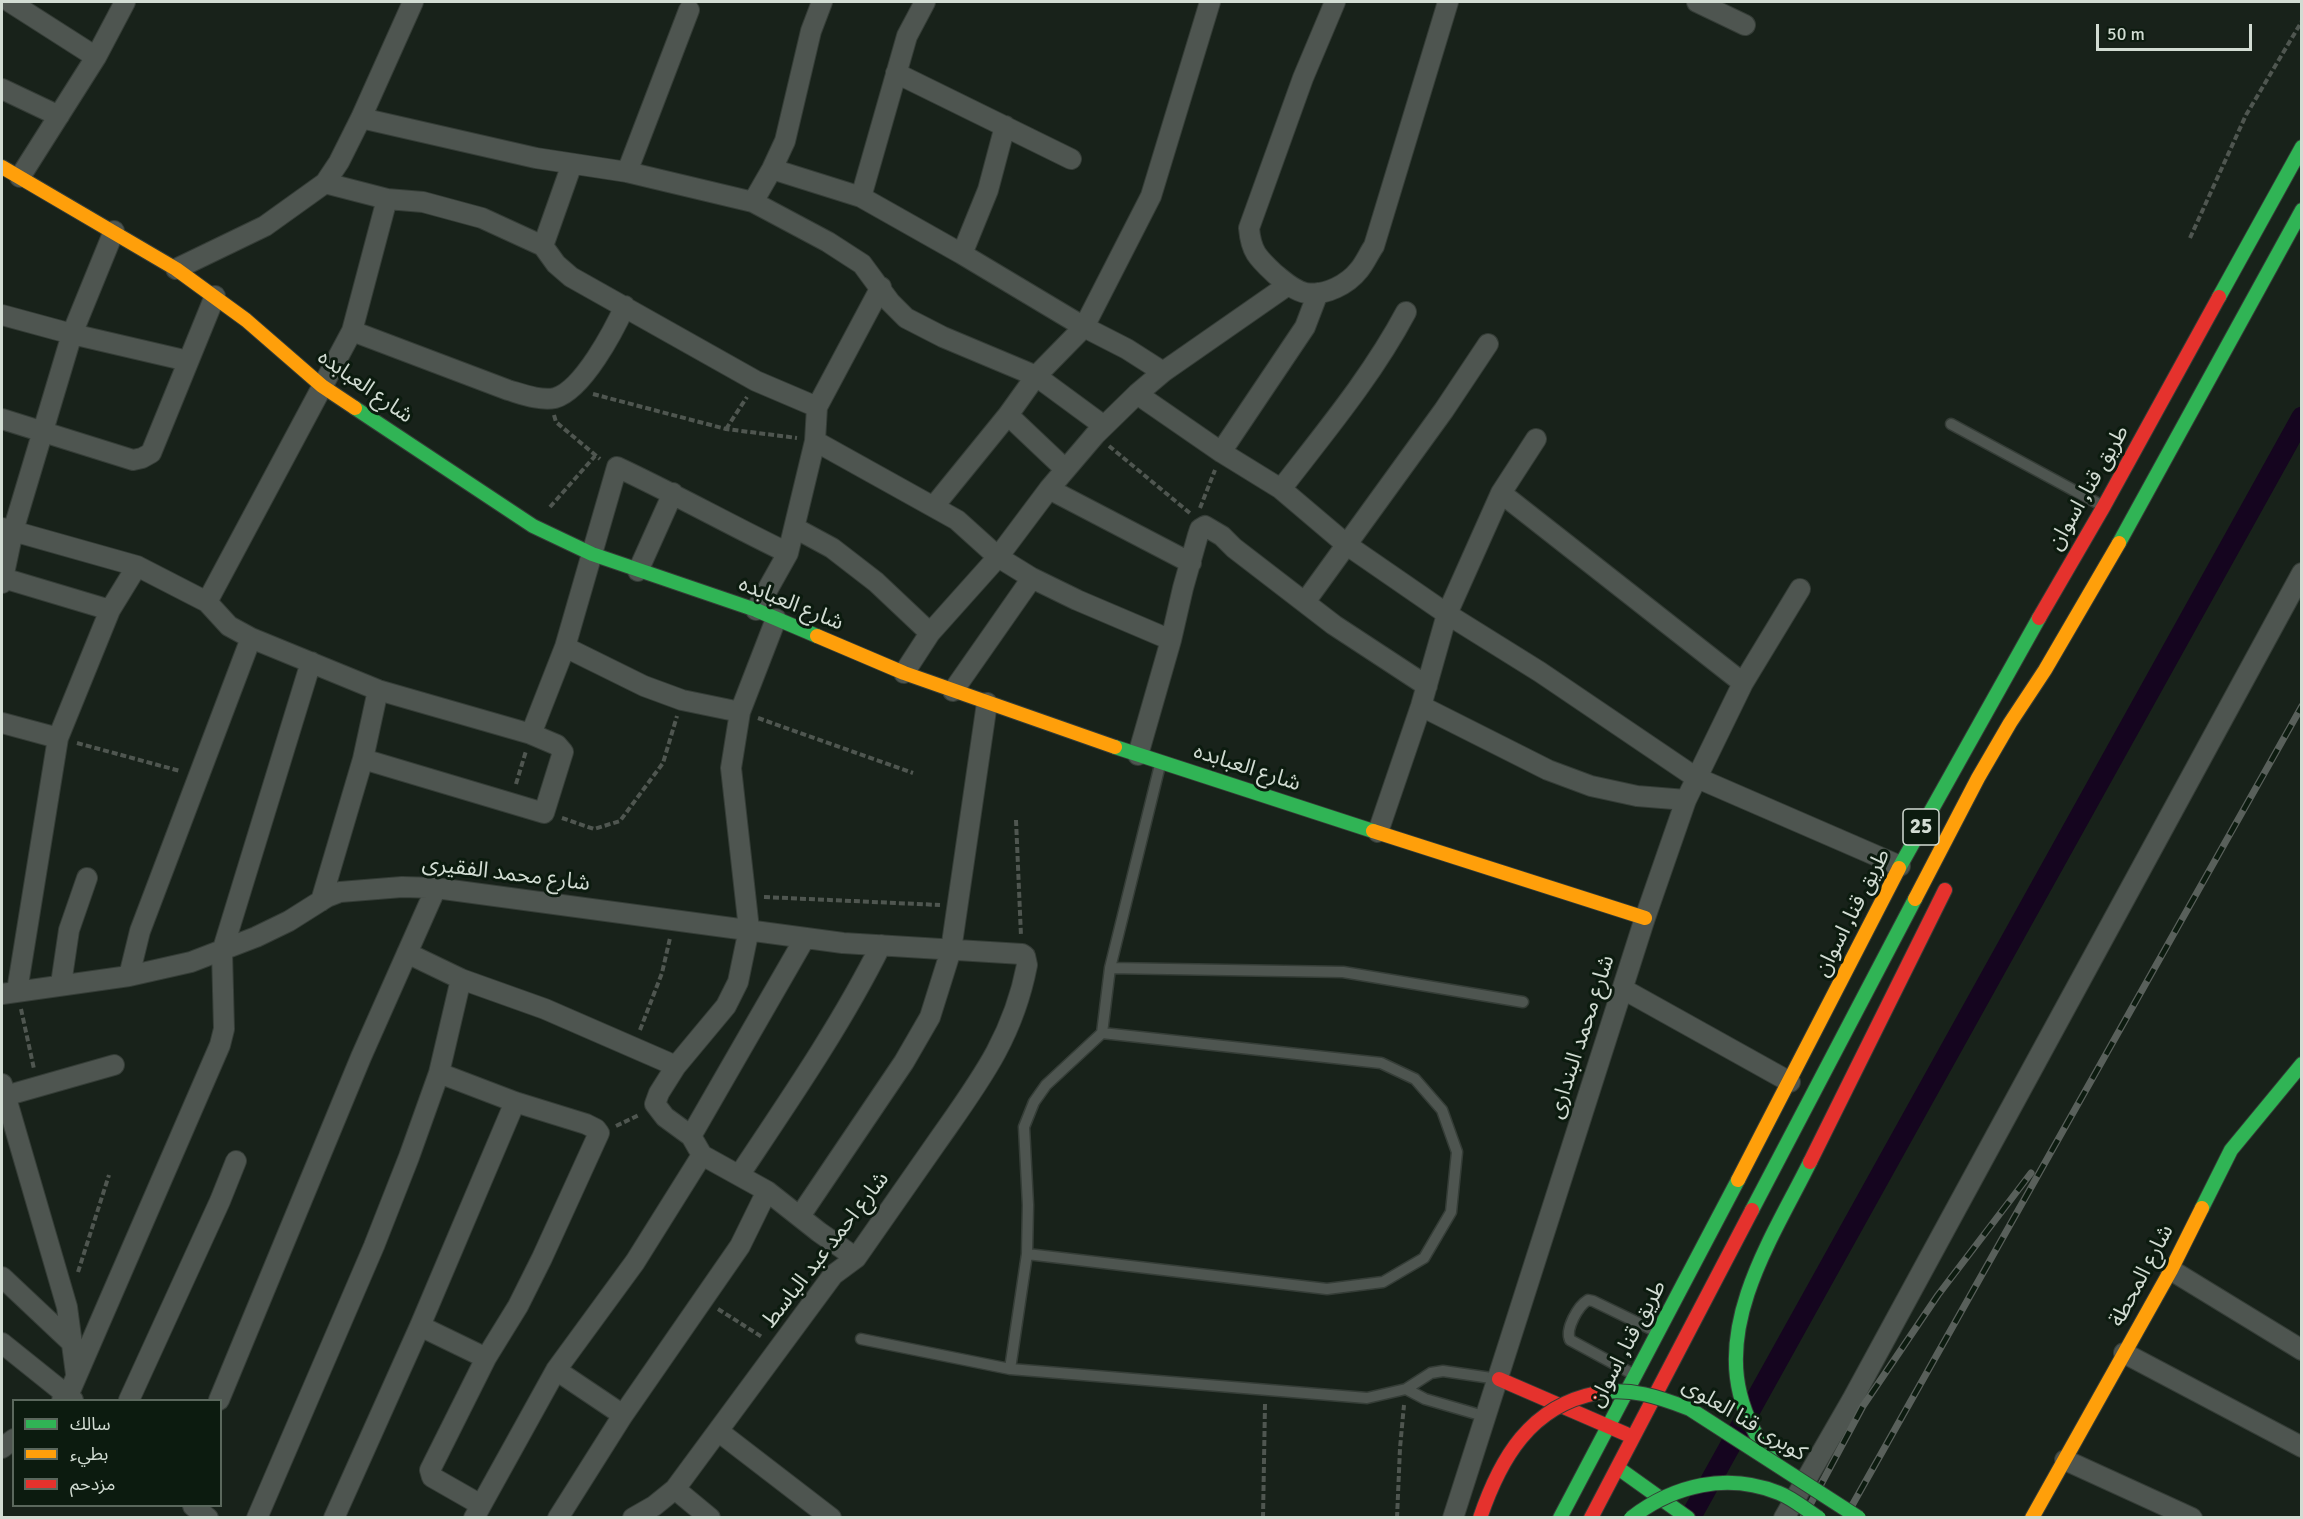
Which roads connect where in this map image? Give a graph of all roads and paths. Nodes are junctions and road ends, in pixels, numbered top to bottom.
1 (10, 2) edge
2 (125, 2) edge
3 (412, 2) edge
4 (822, 2) edge
5 (925, 2) edge
6 (1210, 2) edge
7 (1335, 2) edge
8 (1448, 2) edge
9 (1697, 2) edge
10 (690, 10) dead end
11 (2301, 21) edge
12 (1745, 25) dead end
13 (96, 57) junction
14 (896, 74) junction
15 (2, 89) edge
16 (59, 116) junction
17 (361, 118) junction
18 (1005, 126) junction
19 (2301, 147) edge
20 (1071, 159) dead end
21 (572, 164) junction
22 (2, 167) edge
23 (772, 169) junction
24 (627, 172) junction
25 (20, 177) junction
26 (325, 183) junction
27 (861, 197) junction
28 (387, 199) junction
29 (753, 202) junction
30 (2301, 210) edge
31 (114, 231) junction
32 (2190, 238) dead end
33 (543, 246) junction
34 (962, 254) junction
35 (176, 269) junction
36 (1288, 285) junction
37 (880, 287) junction
38 (1318, 292) junction
39 (215, 296) junction
40 (625, 306) junction
41 (1406, 312) dead end
42 (2, 315) edge
43 (1084, 327) junction
44 (352, 331) junction
45 (72, 334) junction
46 (1488, 344) dead end
47 (189, 361) junction
48 (1163, 372) junction
49 (1036, 376) junction
50 (756, 381) junction
51 (322, 386) junction
52 (563, 393) junction
53 (1137, 394) junction
54 (817, 407) junction
55 (1008, 415) junction
56 (2, 419) edge
57 (1951, 424) dead end
58 (726, 429) junction
59 (1100, 430) junction
60 (42, 431) junction
61 (1536, 439) dead end
62 (815, 441) junction
63 (1221, 452) junction
64 (1065, 469) junction
65 (1049, 489) junction
66 (1281, 489) junction
67 (674, 493) junction
68 (1501, 494) junction
69 (934, 506) junction
70 (2103, 506) junction
71 (533, 526) junction
72 (795, 528) junction
73 (7, 529) edge
74 (1347, 545) junction
75 (788, 552) junction
76 (592, 554) junction
77 (998, 557) junction
78 (1191, 563) junction
79 (137, 566) junction
80 (638, 571) junction
81 (2301, 573) edge
82 (1032, 578) junction
83 (2, 580) edge
84 (1800, 589) dead end
85 (207, 602) junction
86 (1305, 602) junction
87 (110, 610) junction
88 (756, 610) junction
89 (1447, 614) junction
90 (776, 619) junction
91 (930, 633) junction
92 (251, 638) junction
93 (1171, 640) junction
94 (565, 647) junction
95 (312, 662) junction
96 (2045, 670) junction
97 (904, 673) junction
98 (1743, 683) junction
99 (1427, 686) junction
100 (378, 690) junction
101 (953, 691) junction
102 (682, 700) junction
103 (987, 703) junction
104 (1421, 706) junction
105 (740, 712) junction
106 (2030, 719) dead end
107 (2, 723) edge
108 (531, 734) junction
109 (58, 738) junction
110 (1138, 755) junction
111 (363, 759) junction
112 (1161, 763) junction
113 (913, 773) dead end
114 (198, 776) junction
115 (1695, 777) junction
116 (1686, 800) junction
117 (510, 802) junction
118 (544, 813) junction
119 (1016, 820) dead end
120 (1378, 832) junction
121 (1900, 866) junction
122 (1951, 877) dead end
123 (87, 878) dead end
124 (436, 888) junction
125 (746, 896) junction
126 (321, 901) junction
127 (958, 906) junction
128 (1645, 918) junction
129 (674, 919) junction
130 (749, 929) junction
131 (805, 938) junction
132 (881, 945) junction
133 (951, 950) junction
134 (222, 952) junction
135 (407, 952) junction
136 (1022, 954) junction
137 (1110, 968) junction
138 (129, 976) junction
139 (460, 979) junction
140 (61, 984) junction
141 (1623, 989) junction
142 (9, 992) edge
143 (1523, 1002) dead end
144 (1102, 1033) junction
145 (632, 1049) junction
146 (2301, 1064) edge
147 (114, 1065) dead end
148 (676, 1066) junction
149 (439, 1073) junction
150 (1790, 1082) junction
151 (38, 1087) junction
152 (3, 1090) edge
153 (515, 1102) junction
154 (656, 1108) junction
155 (599, 1133) junction
156 (691, 1136) junction
157 (702, 1155) junction
158 (236, 1161) dead end
159 (109, 1174) dead end
160 (740, 1174) junction
161 (767, 1191) junction
162 (800, 1216) junction
163 (1027, 1254) junction
164 (856, 1258) junction
165 (2171, 1270) junction
166 (78, 1274) dead end
167 (2, 1277) edge
168 (702, 1299) junction
169 (420, 1326) junction
170 (1658, 1332) junction
171 (861, 1339) dead end
172 (71, 1342) junction
173 (2, 1343) edge
174 (1683, 1345) junction
175 (779, 1348) junction
176 (2301, 1350) edge
177 (2124, 1353) junction
178 (486, 1358) junction
179 (1010, 1369) junction
180 (556, 1370) junction
181 (76, 1375) junction
182 (1635, 1375) junction
183 (1499, 1379) junction
184 (1660, 1388) junction
185 (1265, 1389) junction
186 (1406, 1389) junction
187 (67, 1399) edge
188 (130, 1399) edge
189 (220, 1399) edge
190 (623, 1415) junction
191 (1487, 1417) junction
192 (1608, 1426) junction
193 (718, 1431) junction
194 (1634, 1437) junction
195 (2301, 1447) edge
196 (1772, 1460) junction
197 (2065, 1460) junction
198 (1618, 1468) junction
199 (675, 1489) junction
200 (194, 1507) edge
201 (477, 1511) edge
202 (208, 1518) edge
203 (257, 1518) edge
204 (334, 1518) edge
205 (558, 1518) edge
206 (633, 1518) edge
207 (710, 1518) edge
208 (831, 1518) edge
209 (1263, 1518) edge
210 (1397, 1518) edge
211 (1453, 1518) edge
212 (1480, 1518) edge
213 (1560, 1518) edge
214 (1591, 1518) edge
215 (1631, 1518) edge
216 (1688, 1518) edge
217 (1784, 1518) edge
218 (1819, 1518) edge
219 (1859, 1518) edge
220 (2032, 1518) edge
221 (2192, 1518) edge

1 - 13 street
2 - 13 street
3 - 17 street
4 - 23 street
5 - 14 street
6 - 43 street
7 - 36 street
8 - 38 street
9 - 12 street
10 - 24 street
11 - 32 path
13 - 16 street
14 - 18 street
14 - 27 street
15 - 16 street
16 - 25 street
17 - 21 street
17 - 26 street
18 - 20 street
18 - 34 street
19 - 70 main road, طريق قنا, اسوان / 25
21 - 24 street
21 - 33 street
22 - 25 main road, شارع العبابده
23 - 27 street
23 - 29 street
24 - 29 street
25 - 31 main road, شارع العبابده
26 - 28 street
26 - 35 street
27 - 34 street
28 - 33 street
28 - 44 street
29 - 37 street
30 - 96 main road, 25
31 - 35 main road, شارع العبابده
31 - 45 street
33 - 40 street
34 - 43 street
35 - 39 main road, شارع العبابده
36 - 38 street
36 - 48 street
37 - 49 street
37 - 54 street
38 - 63 street
39 - 47 street
39 - 51 main road, شارع العبابده
40 - 50 street
40 - 52 street
41 - 66 street
42 - 45 street
43 - 48 street
43 - 49 street
44 - 51 street
44 - 52 street
45 - 47 street
45 - 60 street
46 - 74 street
47 - 60 street
48 - 53 street
49 - 55 street
49 - 59 street
50 - 54 street
50 - 58 path
51 - 71 main road, شارع العبابده
51 - 85 street
52 - 58 path
52 - 71 path
53 - 59 street
53 - 63 street
54 - 62 street
55 - 64 street
55 - 69 street
56 - 60 street
57 - 70 lane
58 - 62 path
59 - 63 path
59 - 64 street
60 - 73 street
61 - 68 street
62 - 69 street
62 - 72 street
63 - 66 street
64 - 65 street
65 - 77 street
65 - 78 street
66 - 74 street
67 - 75 street
67 - 76 street
67 - 80 street
68 - 89 street
68 - 98 street
69 - 77 street
70 - 121 main road, طريق قنا, اسوان / 25
71 - 76 main road, شارع العبابده
72 - 75 street
72 - 91 street
73 - 79 street
73 - 83 street
74 - 86 street
74 - 89 street
75 - 88 street
76 - 80 main road, شارع العبابده
76 - 94 street
77 - 82 street
77 - 91 street
78 - 86 street
78 - 93 street
79 - 85 street
79 - 87 street
80 - 88 main road, شارع العبابده
81 - 217 street
82 - 93 street
82 - 101 street
83 - 87 street
84 - 98 street, شارع محمد البندارى
85 - 92 street
86 - 99 street
87 - 109 street
88 - 90 main road, شارع العبابده
89 - 99 street
89 - 115 street
90 - 97 main road, شارع العبابده
90 - 105 street
91 - 97 street
92 - 95 street
92 - 114 street
93 - 110 street
94 - 102 street
94 - 108 street
95 - 100 street
95 - 134 street
96 - 106 main road
96 - 174 main road, 25
97 - 101 main road, شارع العبابده
98 - 115 street, شارع محمد البندارى
99 - 104 street
100 - 108 street
100 - 111 street
101 - 103 main road, شارع العبابده
102 - 105 street
102 - 118 path
103 - 110 main road, شارع العبابده
103 - 127 street
104 - 116 street
104 - 120 street
105 - 113 path
105 - 125 street
107 - 109 street
108 - 117 path
108 - 118 street
109 - 114 path
109 - 142 street
110 - 112 main road, شارع العبابده
111 - 117 street
111 - 126 street
112 - 120 main road, شارع العبابده
112 - 137 lane
114 - 138 street
115 - 116 street, شارع محمد البندارى
115 - 121 street
116 - 128 street, شارع محمد البندارى
117 - 118 street
119 - 136 path
120 - 128 main road, شارع العبابده
121 - 150 main road, طريق قنا, اسوان / 25
122 - 196 main road
123 - 140 street
124 - 126 street, شارع محمد الفقيرى
124 - 129 street, شارع محمد الفقيرى
124 - 135 street
125 - 127 path
125 - 130 street
126 - 134 street, شارع محمد الفقيرى
127 - 133 street
128 - 141 street, شارع محمد البندارى
129 - 130 street, شارع محمد الفقيرى
129 - 145 path
130 - 131 street, شارع محمد الفقيرى
130 - 148 street
131 - 132 street, شارع محمد الفقيرى
131 - 156 street
132 - 133 street, شارع محمد الفقيرى
132 - 160 street
133 - 136 street, شارع محمد الفقيرى
133 - 162 street
134 - 138 street, شارع محمد الفقيرى
134 - 181 street
135 - 139 street
135 - 189 street
136 - 164 street, شارع احمد عبد الباسط
137 - 143 lane
137 - 144 lane
138 - 140 street, شارع محمد الفقيرى
139 - 145 street
139 - 149 street
140 - 142 street, شارع محمد الفقيرى
141 - 150 street
141 - 183 street, شارع محمد البندارى
142 - 151 path
144 - 163 lane
144 - 163 lane
145 - 148 street
146 - 165 main road, شارع المحطة
147 - 151 street
148 - 154 street
149 - 153 street
149 - 203 street
150 - 170 main road, طريق قنا, اسوان / 25
151 - 152 street
152 - 172 street
153 - 155 street
153 - 169 street
154 - 155 path
154 - 156 street
155 - 178 street
156 - 157 street
157 - 160 street
157 - 180 street
158 - 188 street
159 - 166 path
160 - 161 street
161 - 162 street
161 - 168 street
162 - 164 street
163 - 179 lane
164 - 175 street, شارع احمد عبد الباسط
165 - 176 street
165 - 177 main road, شارع المحطة
167 - 172 street
168 - 175 path
168 - 190 street
169 - 178 street
169 - 204 street
170 - 174 main road
170 - 182 main road, طريق قنا, اسوان / 25
170 - 182 lane
171 - 179 lane
172 - 181 street
173 - 187 street
174 - 184 main road, 25
175 - 193 street, شارع احمد عبد الباسط
177 - 195 street
177 - 197 main road, شارع المحطة
178 - 201 street
179 - 185 lane
180 - 190 street
180 - 201 street
181 - 187 street
182 - 184 main road
182 - 192 main road, طريق قنا, اسوان / 25
183 - 186 lane
183 - 191 street, شارع محمد البندارى
183 - 192 main road
184 - 194 main road, 25
185 - 186 lane
185 - 209 path
186 - 191 lane
186 - 210 path
190 - 205 street
191 - 211 street, شارع محمد البندارى
192 - 194 main road
192 - 213 main road, طريق قنا, اسوان / 25
193 - 199 street, شارع احمد عبد الباسط
193 - 208 street
194 - 198 main road, 25
196 - 212 main road, كوبرى قنا العلوى, bridge
196 - 219 main road, كوبرى قنا العلوى, bridge
197 - 220 main road, شارع المحطة
197 - 221 street
198 - 214 main road, 25
198 - 216 main road
199 - 206 street, شارع احمد عبد الباسط
199 - 207 street
200 - 202 street
215 - 218 main road, كوبرى قنا العلوى, bridge

